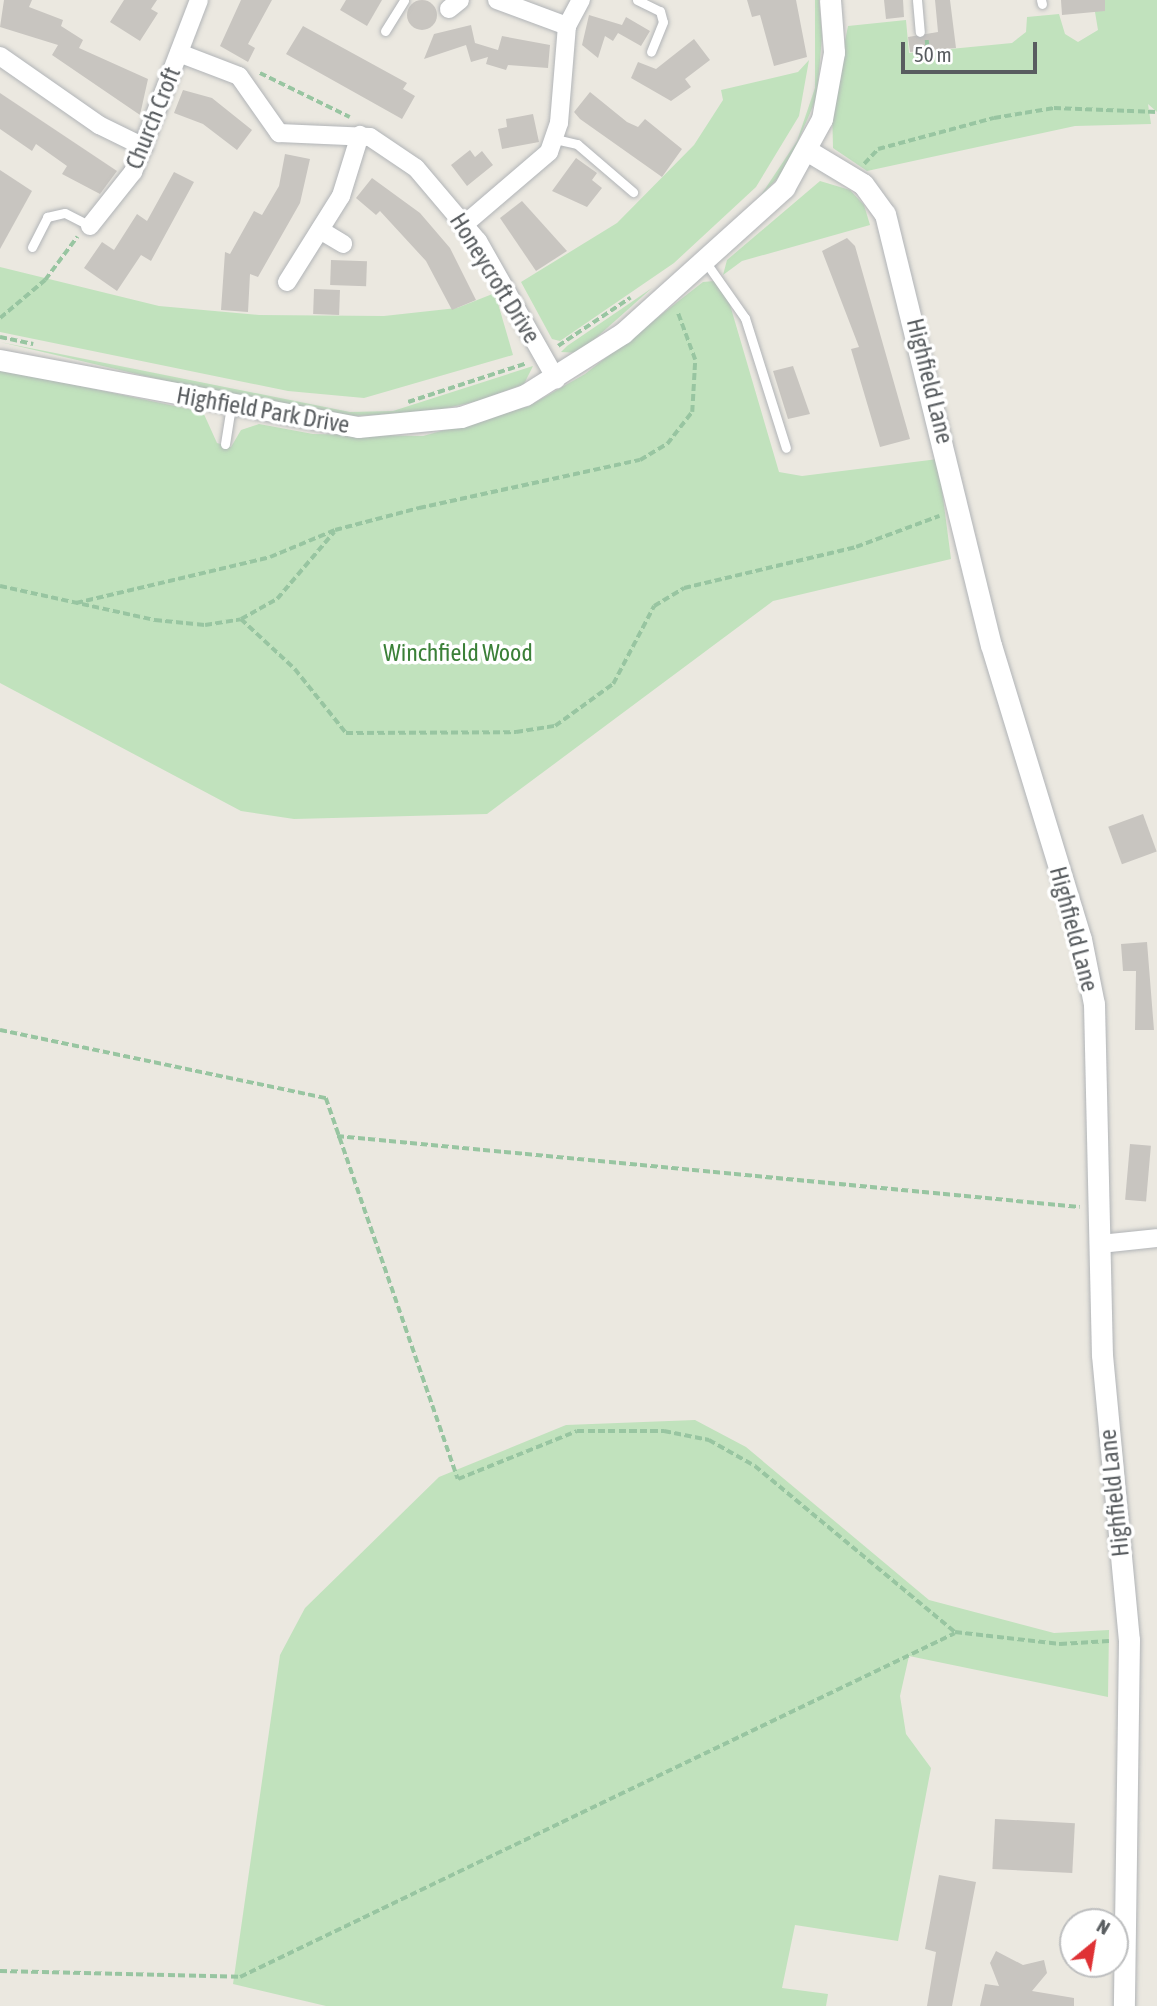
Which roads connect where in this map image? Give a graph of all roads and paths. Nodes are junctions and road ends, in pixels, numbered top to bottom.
1 (199, 0) edge
2 (404, 0) edge
3 (497, 0) edge
4 (580, 0) edge
5 (637, 0) edge
6 (830, 0) edge
7 (917, 0) edge
8 (568, 26) junction
9 (385, 31) dead end
10 (920, 32) dead end
11 (651, 52) dead end
12 (179, 53) junction
13 (0, 57) edge
14 (239, 76) junction
15 (1157, 112) edge
16 (360, 135) junction
17 (555, 139) junction
18 (144, 147) junction
19 (808, 151) junction
20 (854, 177) junction
21 (633, 192) dead end
22 (466, 223) junction
23 (90, 226) junction
24 (320, 230) junction
25 (343, 244) dead end
26 (32, 247) dead end
27 (707, 264) junction
28 (287, 282) dead end
29 (643, 290) dead end
30 (0, 318) edge
31 (687, 328) dead end
32 (0, 337) edge
33 (39, 346) dead end
34 (543, 356) junction
35 (0, 360) edge
36 (556, 379) junction
37 (394, 406) dead end
38 (231, 408) junction
39 (225, 444) dead end
40 (786, 448) dead end
41 (961, 507) junction
42 (335, 530) junction
43 (0, 586) edge
44 (76, 603) junction
45 (241, 619) junction
46 (0, 1030) edge
47 (337, 1136) junction
48 (1099, 1210) junction
49 (1157, 1238) edge
50 (1100, 1244) junction
51 (956, 1632) junction
52 (1129, 1640) junction
53 (0, 1972) edge
54 (1124, 2006) edge

1 - 12 street, Church Croft
2 - 9 lane
3 - 8 street
4 - 8 street
5 - 11 lane
6 - 19 street
7 - 10 lane
8 - 17 street
12 - 14 street
12 - 18 street, Church Croft
13 - 18 street
14 - 16 street, Honeycroft Drive
14 - 16 path
15 - 20 path
16 - 22 street, Honeycroft Drive
16 - 24 street
17 - 21 lane
17 - 22 street
18 - 23 street, Church Croft
19 - 20 street, Highfield Lane
19 - 27 street, Highfield Park Drive
20 - 41 street, Highfield Lane
22 - 34 street, Honeycroft Drive
23 - 26 lane
23 - 30 path
24 - 25 street
24 - 28 street
27 - 36 street, Highfield Park Drive
27 - 40 lane
29 - 34 path
31 - 42 path
32 - 33 path
34 - 36 street, Honeycroft Drive
34 - 37 path
35 - 38 street, Highfield Park Drive
36 - 38 street, Highfield Park Drive
38 - 39 lane
41 - 45 path
41 - 48 street, Highfield Lane
42 - 44 path
42 - 45 path
43 - 44 path
44 - 45 path
46 - 47 path
47 - 48 path
47 - 51 path
48 - 50 street, Highfield Lane
49 - 50 street
50 - 52 street, Highfield Lane
51 - 52 path
51 - 53 path
52 - 54 street, Highfield Lane

